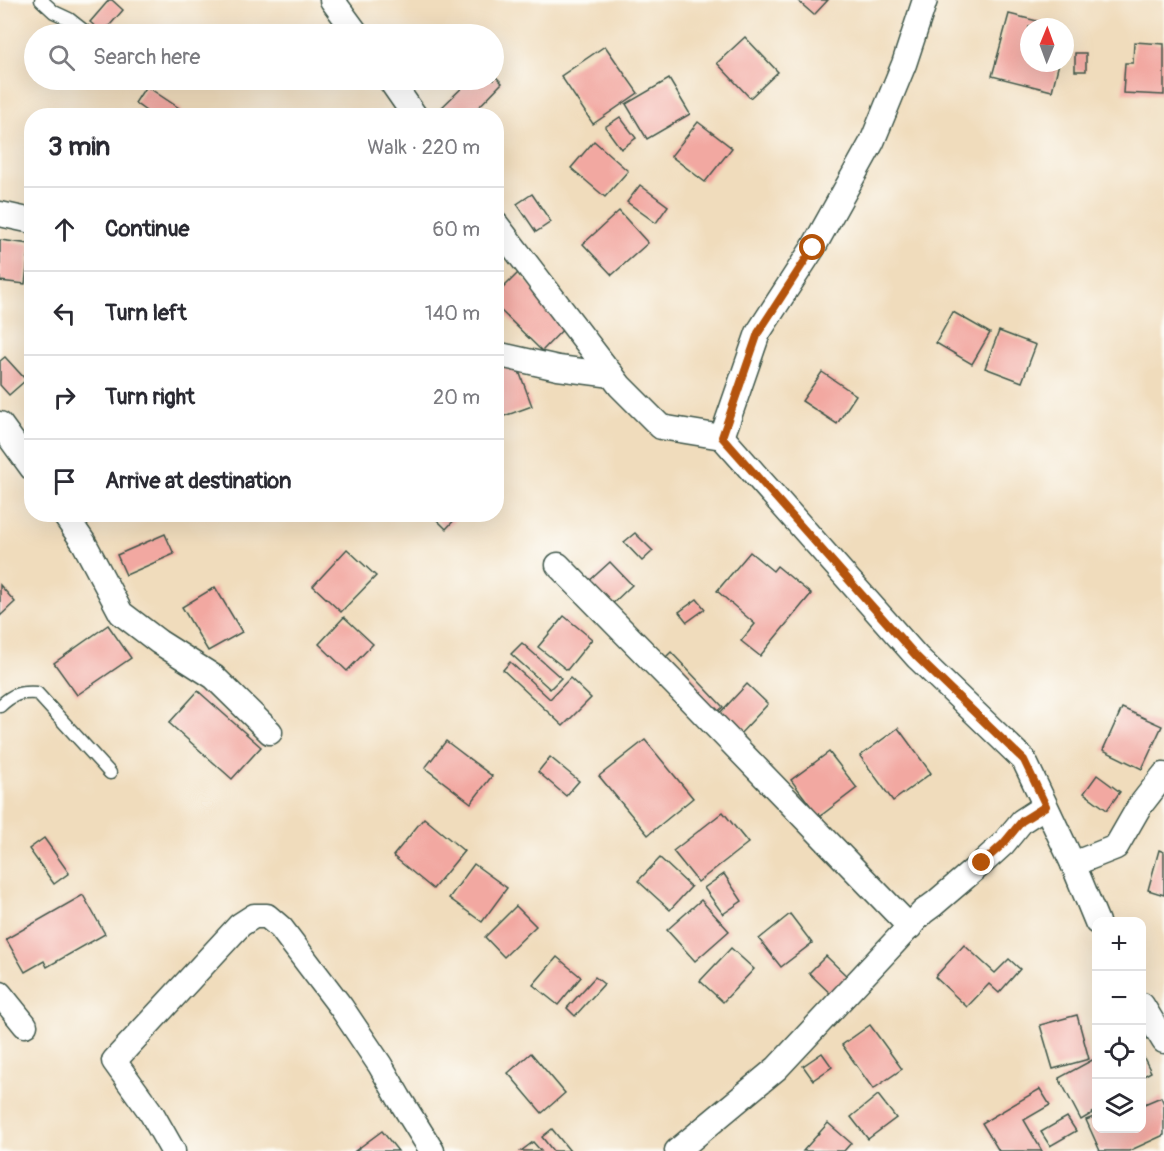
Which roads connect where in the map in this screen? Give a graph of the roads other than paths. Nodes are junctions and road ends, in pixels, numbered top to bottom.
1 (41, 0) edge
2 (332, 0) edge
3 (926, 0) edge
4 (75, 24) edge
5 (350, 24) edge
6 (397, 90) edge
7 (410, 108) edge
8 (0, 214) edge
9 (24, 219) edge
10 (504, 234) edge
11 (504, 356) edge
12 (612, 375) junction
13 (0, 424) edge
14 (722, 437) junction
15 (24, 457) edge
16 (70, 522) edge
17 (558, 565) dead end
18 (0, 706) edge
19 (270, 732) dead end
20 (110, 773) dead end
21 (1164, 775) edge
22 (1046, 806) junction
23 (1073, 864) junction
24 (1095, 917) edge
25 (910, 927) junction
26 (0, 994) edge
27 (1146, 1012) edge
28 (25, 1025) dead end
29 (1164, 1041) edge
30 (173, 1151) edge
31 (432, 1151) edge
32 (677, 1151) edge

1 - 4 lane
2 - 5 street
3 - 14 street
6 - 7 street
8 - 9 street
10 - 12 street
11 - 12 street
12 - 14 street
13 - 15 street
14 - 22 street
16 - 19 street
17 - 25 street
18 - 20 lane
21 - 23 street
22 - 23 street
22 - 25 street
23 - 24 street
25 - 32 street
26 - 28 street
27 - 29 street
30 - 31 street

